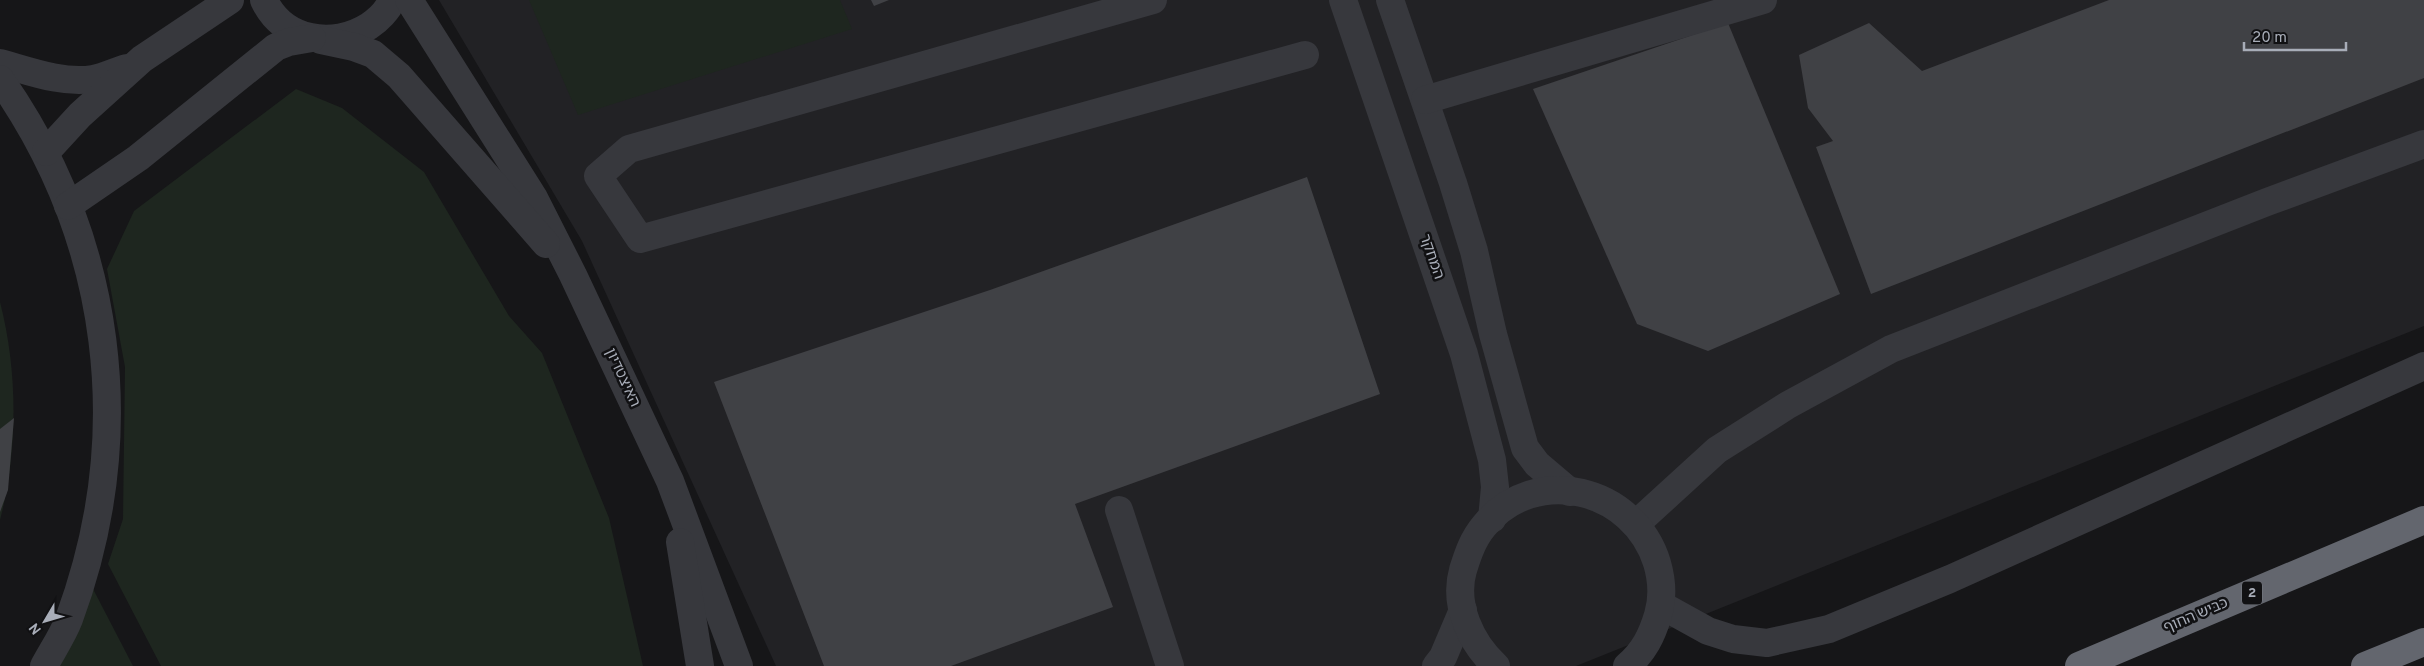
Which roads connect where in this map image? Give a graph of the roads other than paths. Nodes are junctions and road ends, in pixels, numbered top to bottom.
1 (230, 0) edge
2 (264, 0) edge
3 (392, 0) edge
4 (409, 0) edge
5 (1153, 0) edge
6 (1343, 0) edge
7 (1390, 0) edge
8 (1763, 0) edge
9 (316, 39) junction
10 (1305, 55) dead end
11 (0, 63) edge
12 (135, 64) junction
13 (0, 79) edge
14 (1425, 100) junction
15 (2424, 144) edge
16 (46, 152) junction
17 (68, 206) junction
18 (573, 275) junction
19 (2424, 366) edge
20 (670, 481) junction
21 (1570, 492) junction
22 (2424, 503) edge
23 (1119, 510) dead end
24 (1492, 518) junction
25 (2424, 520) edge
26 (1636, 524) junction
27 (2245, 596) junction
28 (1661, 605) junction
29 (1463, 610) junction
30 (2424, 642) edge
31 (44, 666) edge
32 (700, 666) edge
33 (739, 666) edge
34 (1170, 666) edge
35 (1436, 666) edge
36 (1496, 666) edge
37 (1627, 666) edge
38 (2079, 666) edge
39 (2365, 666) edge

1 - 12 street
2 - 9 street
3 - 9 street
4 - 18 street
5 - 10 street
6 - 24 street, המחקר
7 - 14 street
8 - 14 street
9 - 17 street
9 - 18 street
11 - 12 street
12 - 16 street
13 - 16 street
14 - 21 street
15 - 26 street
16 - 17 street
17 - 31 street
18 - 20 street, האיצטדיון
19 - 28 street
20 - 32 street
20 - 33 street
21 - 24 street
21 - 26 street
22 - 27 highway
23 - 34 street
24 - 29 street
25 - 27 highway, כביש החוף / 2
26 - 28 street
27 - 38 highway, כביש החוף / 2
28 - 37 street
29 - 35 street
29 - 36 street
30 - 39 highway

